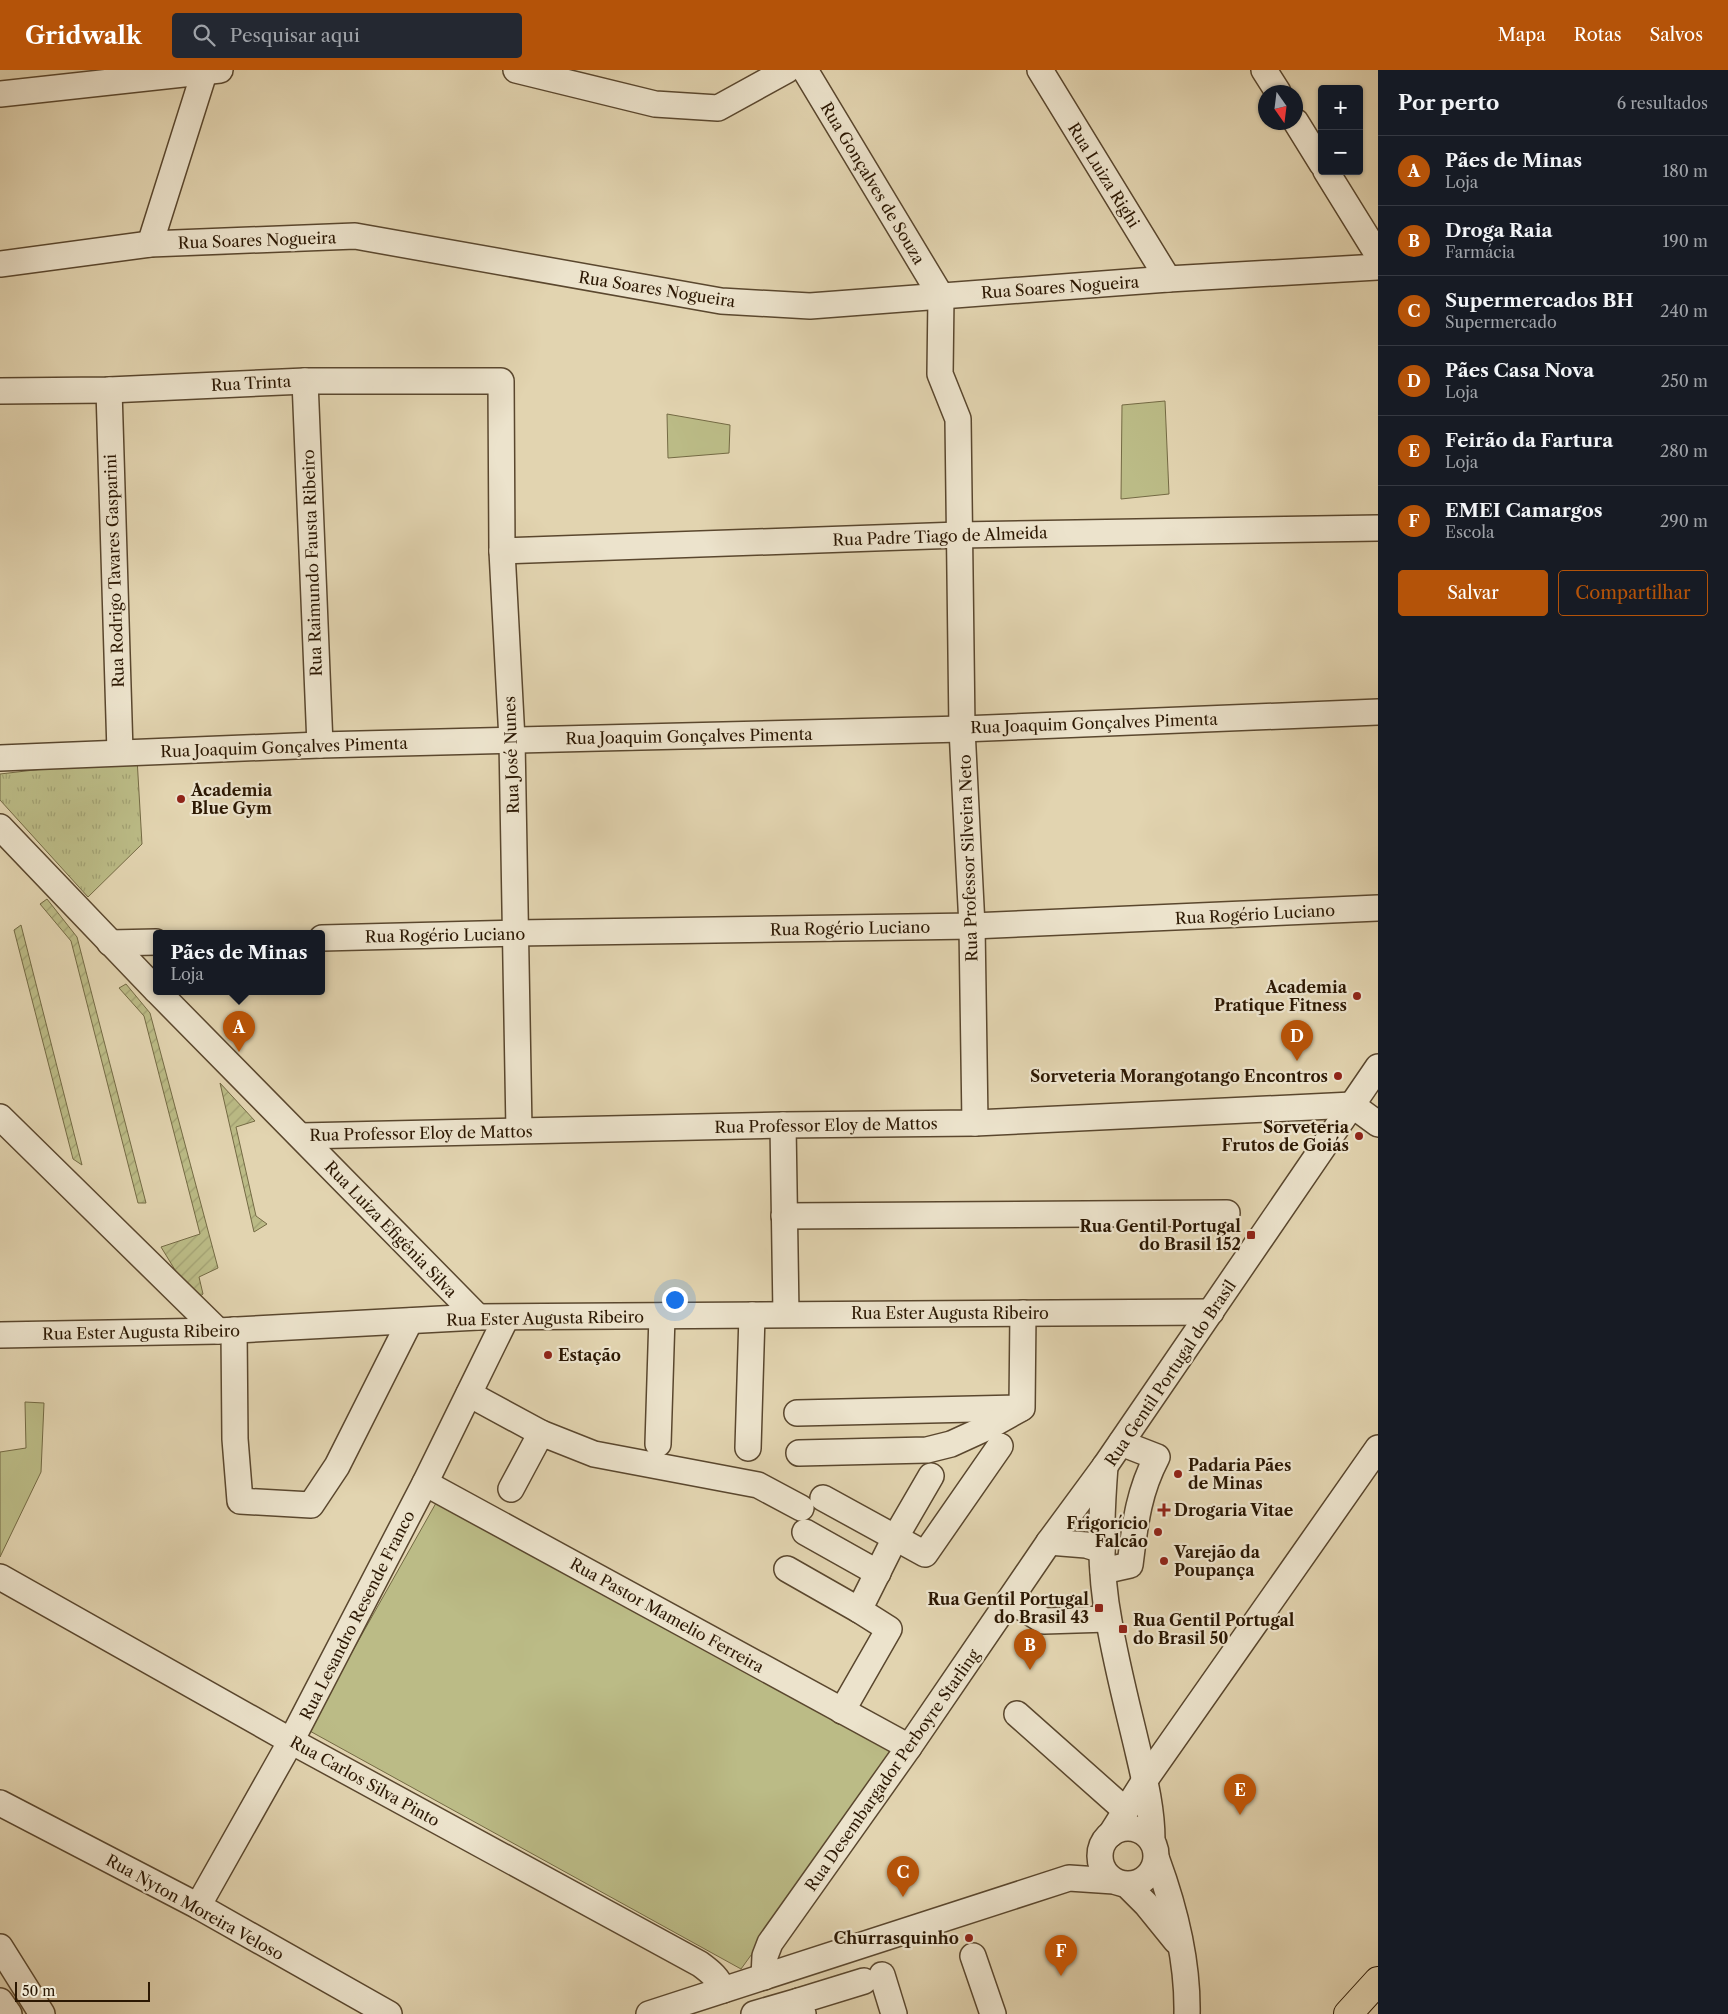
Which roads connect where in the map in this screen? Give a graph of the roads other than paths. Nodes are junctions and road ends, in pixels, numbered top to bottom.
1 (210, 70) edge
2 (516, 70) edge
3 (787, 70) edge
4 (805, 70) edge
5 (1040, 70) edge
6 (1264, 70) edge
7 (1274, 85) edge
8 (0, 94) edge
9 (1301, 130) edge
10 (1318, 158) edge
11 (1328, 175) edge
12 (150, 244) junction
13 (1378, 255) edge
14 (0, 264) edge
15 (1378, 267) edge
16 (1168, 280) junction
17 (941, 296) junction
18 (501, 380) joint
19 (304, 381) junction
20 (109, 390) junction
21 (0, 391) edge
22 (1378, 528) edge
23 (959, 535) junction
24 (502, 551) junction
25 (1378, 712) edge
26 (962, 729) junction
27 (512, 740) junction
28 (320, 745) junction
29 (120, 752) junction
30 (0, 758) edge
31 (0, 827) edge
32 (1378, 908) edge
33 (972, 926) junction
34 (516, 933) junction
35 (325, 938) edge
36 (153, 942) edge
37 (110, 943) junction
38 (153, 987) edge
39 (161, 995) edge
40 (1378, 1067) edge
41 (1352, 1105) junction
42 (0, 1117) edge
43 (975, 1123) junction
44 (1378, 1124) edge
45 (783, 1125) junction
46 (519, 1130) junction
47 (301, 1136) junction
48 (1227, 1213) dead end
49 (784, 1216) junction
50 (1211, 1312) junction
51 (1023, 1313) junction
52 (786, 1314) junction
53 (752, 1315) junction
54 (662, 1316) junction
55 (478, 1317) junction
56 (506, 1318) junction
57 (410, 1321) junction
58 (226, 1331) junction
59 (0, 1335) edge
60 (469, 1394) junction
61 (1022, 1408) junction
62 (797, 1413) dead end
63 (541, 1434) junction
64 (1121, 1443) junction
65 (658, 1444) dead end
66 (1000, 1446) dead end
67 (748, 1448) dead end
68 (1378, 1448) edge
69 (799, 1454) dead end
70 (1105, 1466) junction
71 (931, 1476) dead end
72 (425, 1483) junction
73 (511, 1489) dead end
74 (805, 1532) dead end
75 (895, 1538) junction
76 (1050, 1542) junction
77 (1102, 1560) junction
78 (787, 1569) dead end
79 (878, 1573) junction
80 (0, 1577) edge
81 (1010, 1600) junction
82 (859, 1610) junction
83 (1108, 1619) junction
84 (842, 1711) junction
85 (1017, 1714) dead end
86 (291, 1741) junction
87 (909, 1747) junction
88 (1145, 1780) junction
89 (0, 1803) edge
90 (1125, 1810) junction
91 (1105, 1842) junction
92 (1154, 1850) junction
93 (1068, 1878) junction
94 (1120, 1883) junction
95 (198, 1906) junction
96 (0, 1947) edge
97 (1182, 1947) junction
98 (973, 1956) dead end
99 (764, 1977) junction
100 (1378, 1982) edge
101 (723, 1990) junction
102 (0, 2000) edge
103 (801, 2007) edge
104 (9, 2014) edge
105 (42, 2014) edge
106 (389, 2014) edge
107 (649, 2014) edge
108 (754, 2014) edge
109 (894, 2014) edge
110 (993, 2014) edge
111 (1187, 2014) edge
112 (1348, 2014) edge

1 - 8 street
1 - 12 street
2 - 3 street
4 - 17 street, Rua Gonçalves de Souza
5 - 16 street, Rua Luiza Righi
6 - 7 street
9 - 10 street
11 - 13 street
12 - 14 street, Rua Soares Nogueira
12 - 17 street, Rua Soares Nogueira
15 - 16 street, Rua Soares Nogueira
16 - 17 street, Rua Soares Nogueira
17 - 23 street, Rua Professor Silveira Neto
18 - 19 street, Rua Trinta
18 - 24 street, Rua José Nunes
19 - 20 street, Rua Trinta
19 - 28 street, Rua Raimundo Fausta Ribeiro
20 - 21 street, Rua Trinta
20 - 29 street, Rua Rodrigo Tavares Gasparini
22 - 23 street, Rua Padre Tiago de Almeida
23 - 24 street, Rua Padre Tiago de Almeida
23 - 26 street, Rua Professor Silveira Neto
24 - 27 street, Rua José Nunes
25 - 26 street, Rua Joaquim Gonçalves Pimenta
26 - 27 street, Rua Joaquim Gonçalves Pimenta
26 - 33 street, Rua Professor Silveira Neto
27 - 28 street, Rua Joaquim Gonçalves Pimenta
27 - 34 street, Rua José Nunes
28 - 29 street, Rua Joaquim Gonçalves Pimenta
29 - 30 street, Rua Joaquim Gonçalves Pimenta
31 - 37 street, Rua Luiza Efigênia Silva
32 - 33 street, Rua Rogério Luciano
33 - 34 street, Rua Rogério Luciano
33 - 43 street, Rua Professor Silveira Neto
34 - 35 street, Rua Rogério Luciano
34 - 46 street, Rua José Nunes
36 - 37 street
37 - 38 street, Rua Luiza Efigênia Silva
39 - 47 street, Rua Luiza Efigênia Silva
40 - 41 street, Rua Gentil Portugal do Brasil
41 - 43 street, Rua Professor Eloy de Mattos
41 - 44 street
41 - 50 street, Rua Gentil Portugal do Brasil
42 - 58 street
43 - 45 street, Rua Professor Eloy de Mattos
45 - 46 street, Rua Professor Eloy de Mattos
45 - 49 street
46 - 47 street, Rua Professor Eloy de Mattos
47 - 55 street, Rua Luiza Efigênia Silva
48 - 49 street
49 - 52 street
50 - 51 street, Rua Ester Augusta Ribeiro
50 - 64 street, Rua Gentil Portugal do Brasil
51 - 52 street, Rua Ester Augusta Ribeiro
51 - 61 street
52 - 53 street, Rua Ester Augusta Ribeiro
53 - 54 street, Rua Ester Augusta Ribeiro
53 - 67 street
54 - 56 street, Rua Ester Augusta Ribeiro
54 - 65 street
55 - 56 street, Rua Ester Augusta Ribeiro
55 - 57 street, Rua Ester Augusta Ribeiro
56 - 60 street, Rua Lesandro Resende Franco
57 - 58 street, Rua Ester Augusta Ribeiro
57 - 58 street
58 - 59 street, Rua Ester Augusta Ribeiro
60 - 63 street
60 - 72 street, Rua Lesandro Resende Franco
61 - 62 street
61 - 69 street
63 - 73 street
63 - 75 street
64 - 70 street, Rua Gentil Portugal do Brasil
64 - 77 street
66 - 75 street
68 - 88 street
70 - 76 street, Rua Desembargador Perboyre Starling
70 - 77 street, Rua Gentil Portugal do Brasil
71 - 75 street
72 - 84 street, Rua Pastor Mamelio Ferreira
72 - 86 street, Rua Lesandro Resende Franco
74 - 79 street
75 - 79 street
76 - 77 street
76 - 81 street, Rua Desembargador Perboyre Starling
77 - 83 street, Rua Gentil Portugal do Brasil
78 - 82 street
79 - 82 street
80 - 86 street, Rua Carlos Silva Pinto
81 - 83 street
81 - 87 street, Rua Desembargador Perboyre Starling
82 - 84 street
83 - 88 street, Rua Gentil Portugal do Brasil
84 - 87 street, Rua Pastor Mamelio Ferreira
85 - 90 street
86 - 95 street, Rua Lesandro Resende Franco
86 - 101 street, Rua Carlos Silva Pinto
87 - 99 street, Rua Desembargador Perboyre Starling
88 - 90 street
88 - 92 street, Rua Gentil Portugal do Brasil
89 - 95 street, Rua Nyton Moreira Veloso
90 - 91 street
91 - 92 street
91 - 93 street
91 - 94 street
92 - 94 street
92 - 97 street, Rua Gentil Portugal do Brasil
93 - 94 street
93 - 99 street
94 - 97 street
95 - 106 street, Rua Nyton Moreira Veloso
96 - 105 street
97 - 111 street, Rua Gentil Portugal do Brasil
98 - 110 street
99 - 101 street
100 - 112 main road
101 - 107 street
102 - 104 street
103 - 108 street
103 - 109 street

